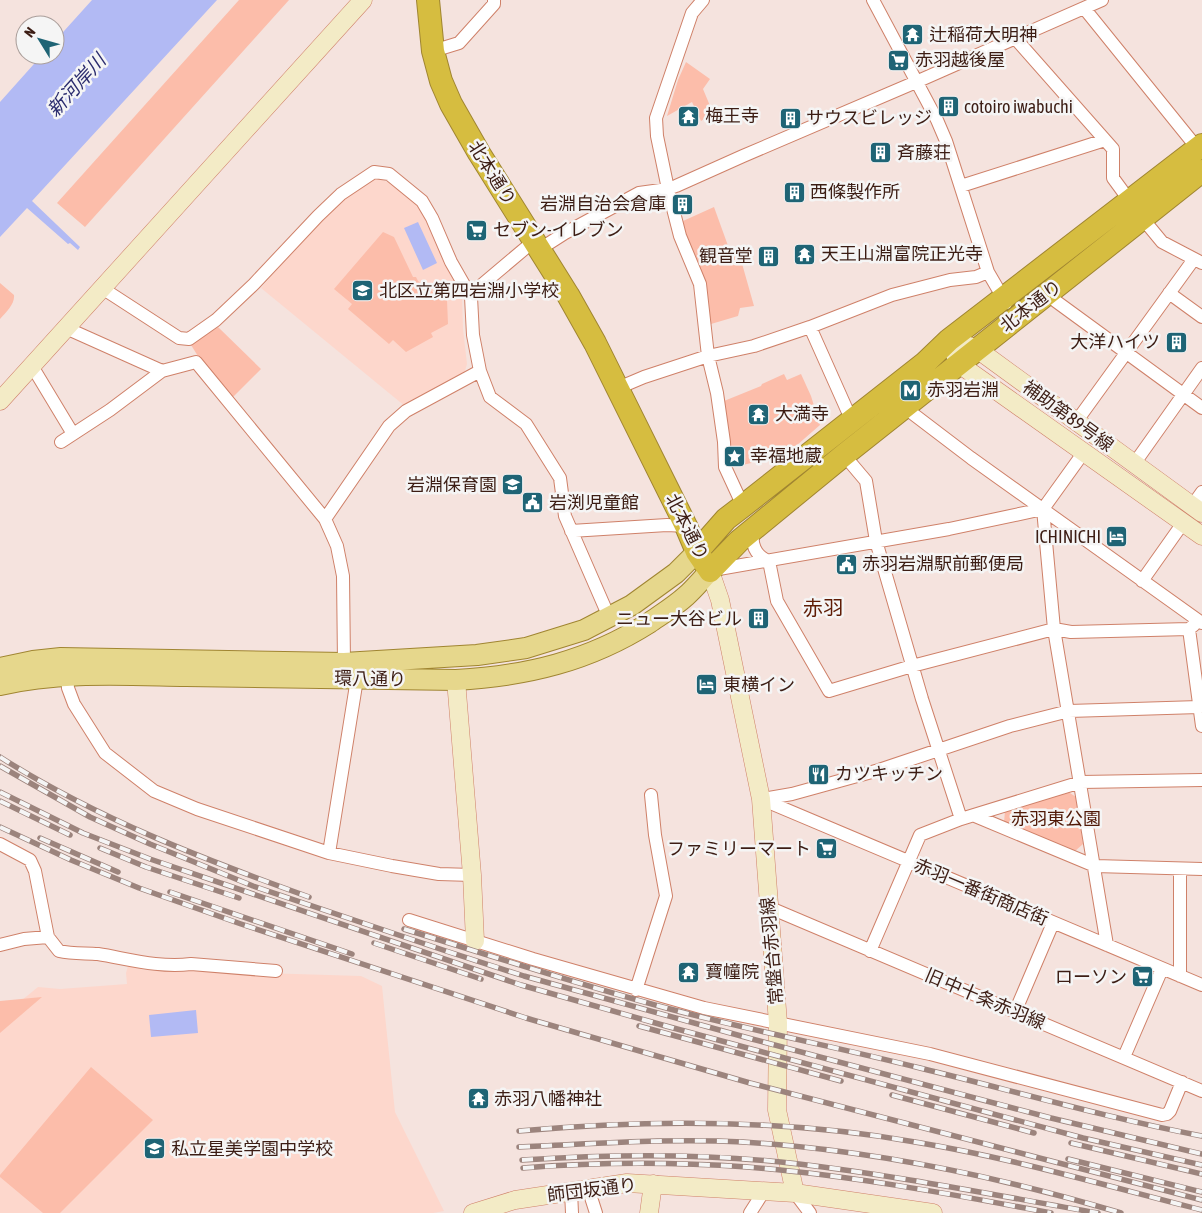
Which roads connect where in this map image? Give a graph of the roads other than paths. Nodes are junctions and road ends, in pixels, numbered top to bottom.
1 (363, 0) edge
2 (428, 0) edge
3 (443, 0) edge
4 (494, 0) edge
5 (703, 0) edge
6 (872, 0) edge
7 (1102, 0) edge
8 (1084, 8) junction
9 (1015, 38) junction
10 (440, 49) junction
11 (916, 82) junction
12 (1105, 140) junction
13 (1200, 147) edge
14 (1202, 172) edge
15 (961, 186) junction
16 (668, 189) junction
17 (1137, 210) junction
18 (542, 243) junction
19 (1198, 261) edge
20 (988, 272) junction
21 (102, 288) junction
22 (1169, 293) junction
23 (1046, 294) junction
24 (471, 297) junction
25 (1003, 298) junction
26 (1026, 310) junction
27 (1202, 317) edge
28 (810, 327) junction
29 (66, 328) junction
30 (949, 340) junction
31 (977, 349) junction
32 (1126, 352) junction
33 (708, 356) junction
34 (959, 364) junction
35 (32, 366) junction
36 (1202, 368) edge
37 (162, 371) junction
38 (480, 371) junction
39 (625, 385) junction
40 (1183, 394) junction
41 (0, 401) edge
42 (904, 407) junction
43 (1202, 408) edge
44 (853, 419) junction
45 (1076, 422) junction
46 (73, 434) junction
47 (62, 442) dead end
48 (1084, 452) junction
49 (844, 455) junction
50 (1134, 464) junction
51 (1199, 504) edge
52 (743, 506) junction
53 (1042, 510) junction
54 (325, 520) junction
55 (1183, 523) junction
56 (686, 526) junction
57 (754, 529) junction
58 (571, 531) junction
59 (1202, 536) edge
60 (876, 541) junction
61 (703, 546) junction
62 (769, 562) junction
63 (710, 571) junction
64 (1142, 581) junction
65 (609, 617) junction
66 (1198, 622) edge
67 (1054, 629) junction
68 (912, 666) junction
69 (0, 668) edge
70 (350, 671) junction
71 (67, 676) junction
72 (456, 680) junction
73 (0, 685) edge
74 (1199, 706) junction
75 (1069, 711) junction
76 (1202, 726) edge
77 (938, 750) junction
78 (1202, 780) edge
79 (1081, 782) junction
80 (651, 795) dead end
81 (761, 799) junction
82 (975, 816) junction
83 (961, 819) junction
84 (0, 844) edge
85 (329, 853) junction
86 (909, 860) junction
87 (1095, 866) junction
88 (1180, 869) junction
89 (1202, 869) edge
90 (472, 874) junction
91 (768, 907) junction
92 (409, 920) dead end
93 (1053, 922) junction
94 (48, 937) junction
95 (475, 942) junction
96 (0, 945) edge
97 (1107, 945) junction
98 (870, 951) junction
99 (1162, 969) junction
100 (276, 971) dead end
101 (1180, 976) junction
102 (1202, 985) edge
103 (636, 990) junction
104 (1015, 1012) junction
105 (778, 1023) junction
106 (1124, 1057) junction
107 (1182, 1082) junction
108 (1202, 1090) edge
109 (653, 1184) junction
110 (764, 1191) junction
111 (794, 1193) junction
112 (573, 1202) edge
113 (473, 1213) edge
114 (596, 1213) edge
115 (649, 1213) edge
116 (750, 1213) edge
117 (810, 1213) edge
118 (933, 1213) edge

1 - 21 street
2 - 10 highway, 北本通り
3 - 10 highway, 北本通り
4 - 10 street
5 - 16 street
6 - 11 street
7 - 8 street
8 - 9 street
8 - 13 street
9 - 11 street
9 - 12 street
10 - 18 highway, 北本通り
11 - 15 street
11 - 16 street
12 - 15 street
12 - 17 street
13 - 17 highway, 北本通り
14 - 17 highway, 北本通り
15 - 20 street
16 - 18 street
16 - 33 street
17 - 19 street
17 - 23 highway, 北本通り
17 - 25 highway, 北本通り
18 - 24 street
18 - 39 highway, 北本通り
19 - 22 street
20 - 25 street
20 - 28 street
21 - 24 street
21 - 29 street
22 - 27 street
22 - 32 street
23 - 26 highway, 北本通り
23 - 32 street
24 - 38 street
25 - 26 street
25 - 30 highway, 北本通り
26 - 31 highway, 北本通り
28 - 33 street
28 - 44 street
29 - 35 street
29 - 37 street
30 - 31 street, 補助第89号線
30 - 34 street
30 - 44 highway, 北本通り
31 - 34 highway, 北本通り
31 - 45 street, 補助第89号線
32 - 40 street
32 - 45 street
33 - 39 street
33 - 52 street
34 - 42 highway, 北本通り
34 - 48 street, 補助第89号線
35 - 41 street
35 - 46 street
36 - 40 street
37 - 46 street
37 - 54 street
38 - 54 street
38 - 58 street
39 - 56 highway, 北本通り
39 - 61 highway, 北本通り
40 - 43 street
40 - 50 street
42 - 49 highway, 北本通り
42 - 53 street
44 - 52 highway, 北本通り
45 - 50 street, 補助第89号線
46 - 47 street
48 - 53 street
48 - 55 street, 補助第89号線
49 - 57 highway, 北本通り
49 - 60 street
50 - 51 street, 補助第89号線
52 - 61 highway, 北本通り
53 - 60 street
53 - 64 street
53 - 67 street
54 - 70 street
55 - 59 street, 補助第89号線
55 - 64 street
56 - 58 street
56 - 61 highway, 北本通り
57 - 62 street
57 - 63 highway, 北本通り
58 - 65 street
60 - 62 street
60 - 68 street
61 - 63 highway
61 - 65 main road, 環八通り
62 - 63 street
62 - 68 street
63 - 72 main road, 環八通り
63 - 81 street, 常盤台赤羽線
64 - 66 street
65 - 70 main road, 環八通り
66 - 67 street
66 - 74 street
67 - 68 street
67 - 75 street
68 - 77 street
69 - 70 main road, 環八通り
70 - 71 main road, 環八通り
70 - 72 main road, 環八通り
70 - 85 street
71 - 73 main road, 環八通り
71 - 85 street
72 - 90 street
74 - 75 street
74 - 76 street
75 - 77 street
75 - 79 street
77 - 81 street
77 - 83 street
78 - 79 street
79 - 82 street
79 - 87 street
80 - 103 street
81 - 86 street, 赤羽一番街商店街
81 - 91 street, 常盤台赤羽線
82 - 83 street
82 - 87 street
83 - 86 street
84 - 94 street
85 - 90 street
86 - 93 street, 赤羽一番街商店街
86 - 98 street
87 - 88 street
87 - 97 street
88 - 89 street
88 - 101 street
90 - 95 street
91 - 98 street, 旧 中十条赤羽線
91 - 105 street, 常盤台赤羽線
92 - 95 street
93 - 97 street, 赤羽一番街商店街
93 - 104 street
94 - 96 street
94 - 100 street
95 - 103 street
97 - 99 street, 赤羽一番街商店街
98 - 104 street, 旧 中十条赤羽線
99 - 101 street, 赤羽一番街商店街
99 - 106 street
101 - 102 street, 赤羽一番街商店街
103 - 105 street
104 - 106 street, 旧 中十条赤羽線
105 - 107 street
105 - 111 street, 常盤台赤羽線
106 - 107 street, 旧 中十条赤羽線
107 - 108 street, 旧 中十条赤羽線
109 - 110 street
109 - 112 street, 師団坂通り
109 - 115 street
110 - 111 street
110 - 116 street
111 - 117 street
111 - 118 street
112 - 113 street, 師団坂通り
112 - 114 street

